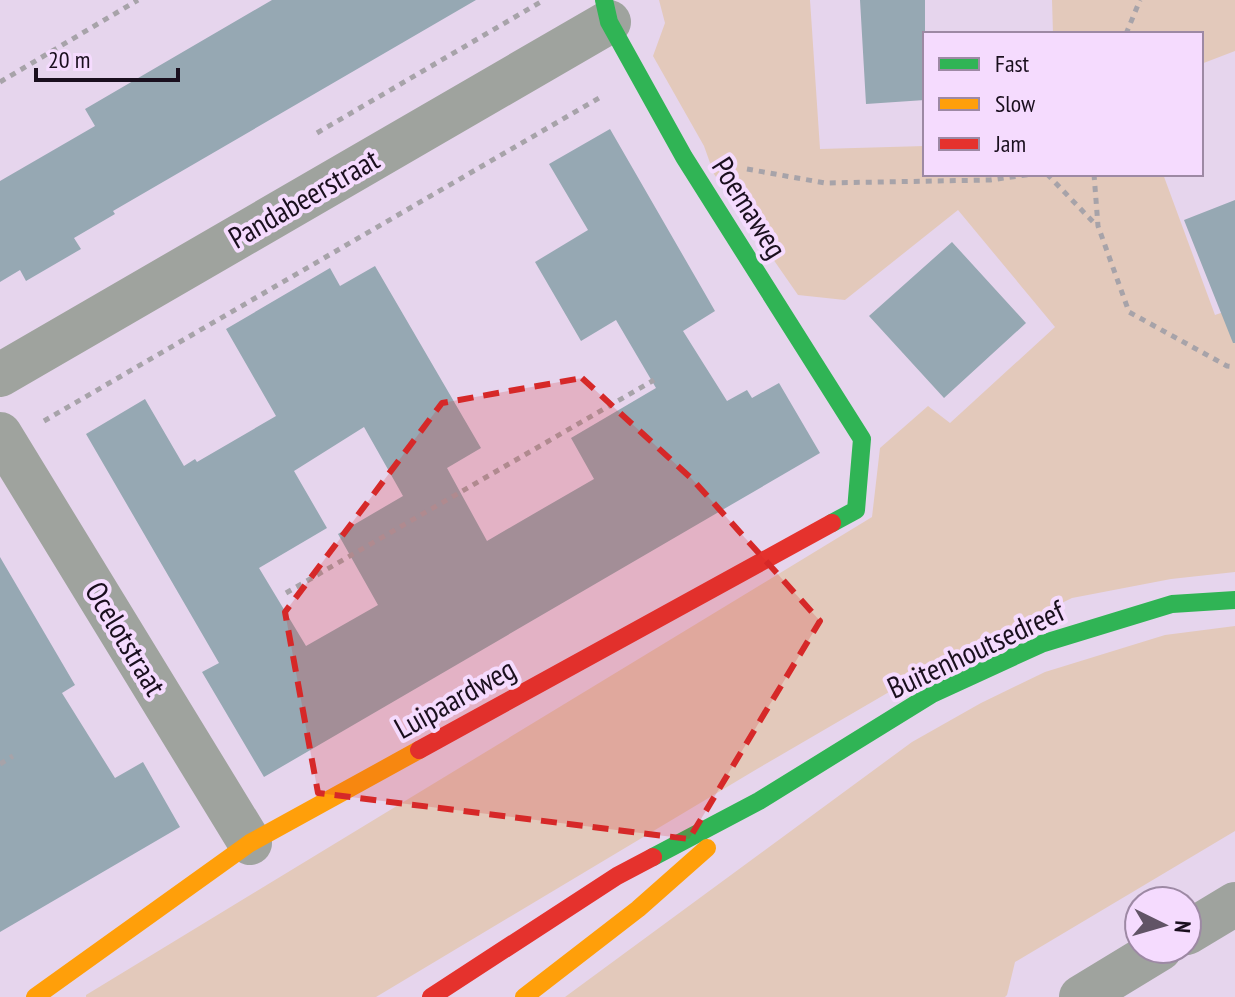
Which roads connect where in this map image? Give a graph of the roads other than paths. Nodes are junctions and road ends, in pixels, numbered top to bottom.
1 (606, 11) edge
2 (0, 375) edge
3 (3, 439) edge
4 (862, 439) joint
5 (1235, 600) edge
6 (759, 801) junction
7 (250, 843) junction
8 (1235, 904) edge
9 (1203, 923) edge
10 (1134, 965) edge
11 (35, 997) edge
12 (431, 997) edge
13 (524, 997) edge
14 (1081, 997) edge

1 - 2 street, Pandabeerstraat
1 - 4 street, Poemaweg
3 - 7 street, Ocelotstraat
4 - 7 street, Luipaardweg
5 - 6 street, Buitenhoutsedreef
6 - 12 street, Buitenhoutsedreef
6 - 13 street, Buitenhoutsedreef
7 - 11 street, Luipaardweg
8 - 9 street
10 - 14 street

